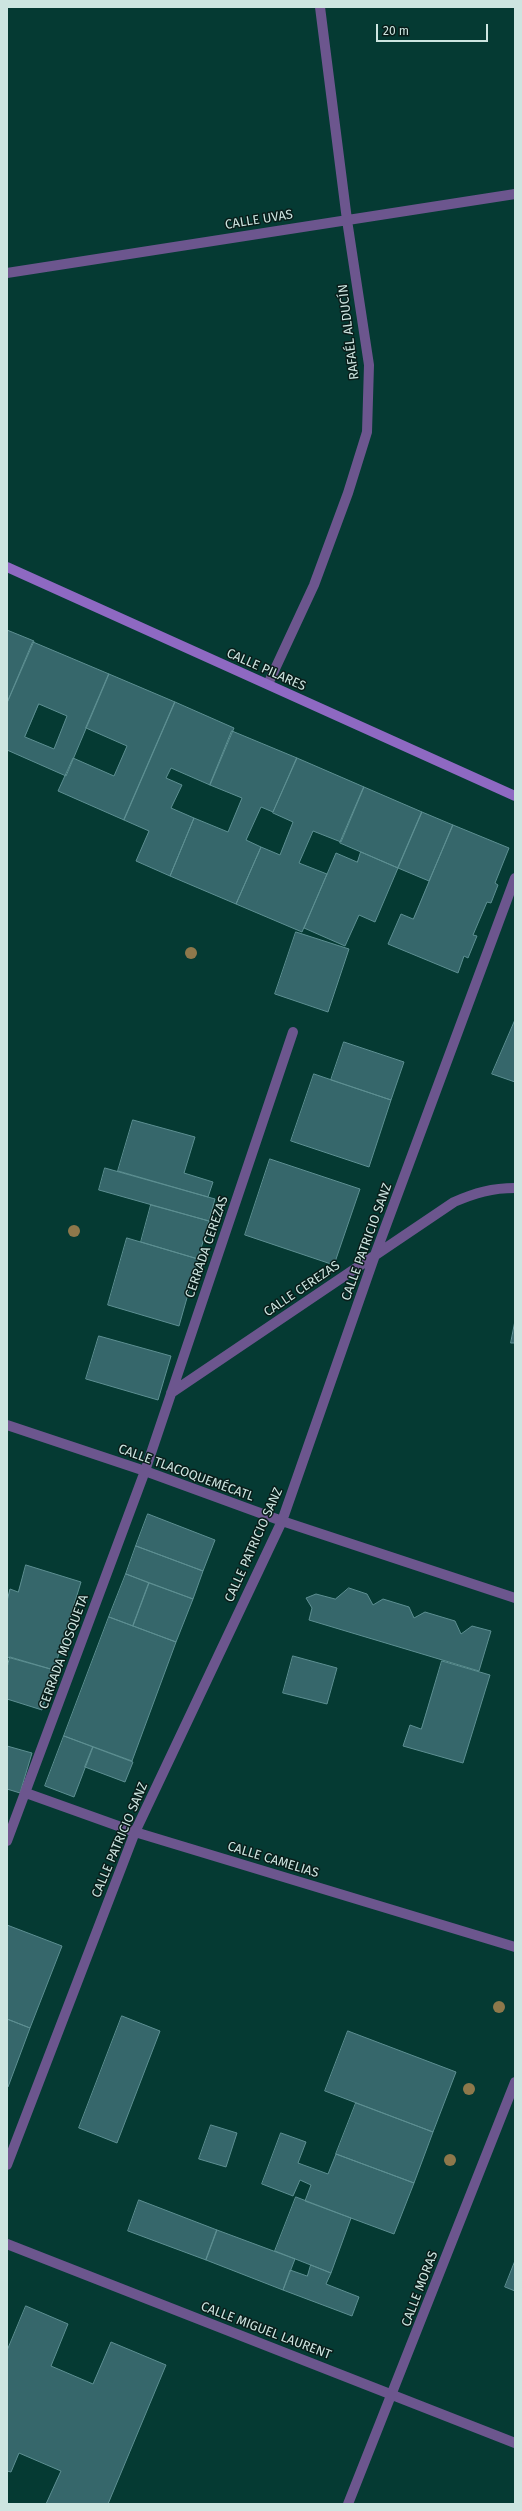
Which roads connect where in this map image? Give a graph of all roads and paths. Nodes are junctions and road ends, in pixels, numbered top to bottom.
1 (320, 7) edge
2 (515, 194) edge
3 (347, 220) junction
4 (7, 273) edge
5 (7, 567) edge
6 (268, 684) junction
7 (515, 796) edge
8 (515, 878) edge
9 (293, 1032) dead end
10 (515, 1188) edge
11 (375, 1255) junction
12 (172, 1393) junction
13 (7, 1425) edge
14 (145, 1471) junction
15 (282, 1521) junction
16 (515, 1598) edge
17 (26, 1793) junction
18 (135, 1832) junction
19 (7, 1841) edge
20 (515, 1947) edge
21 (515, 2082) edge
22 (7, 2165) edge
23 (7, 2244) edge
24 (393, 2394) junction
25 (515, 2443) edge
26 (348, 2504) edge

1 - 3 street, RAFAÉL ALDUCÍN
2 - 3 street, CALLE UVAS
3 - 4 street, CALLE UVAS
3 - 6 street, RAFAÉL ALDUCÍN
5 - 6 street, CALLE PILARES
6 - 7 street, CALLE PILARES
8 - 11 street, CALLE PATRICIO SANZ
9 - 12 street, CERRADA CEREZAS
10 - 11 street, CALLE CEREZAS
11 - 12 street, CALLE CEREZAS
11 - 15 street, CALLE PATRICIO SANZ
12 - 14 street, CERRADA CEREZAS
13 - 14 street, CALLE TLACOQUEMÉCATL
14 - 15 street, CALLE TLACOQUEMÉCATL
14 - 17 street, CERRADA MOSQUETA
15 - 16 street, CALLE TLACOQUEMÉCATL
15 - 18 street, CALLE PATRICIO SANZ
17 - 18 street, CALLE CAMELIAS
17 - 19 street, CERRADA MOSQUETA
18 - 20 street, CALLE CAMELIAS
18 - 22 street, CALLE PATRICIO SANZ
21 - 24 street, CALLE MORAS
23 - 24 street, CALLE MIGUEL LAURENT
24 - 25 street, CALLE MIGUEL LAURENT
24 - 26 street, CALLE MORAS

